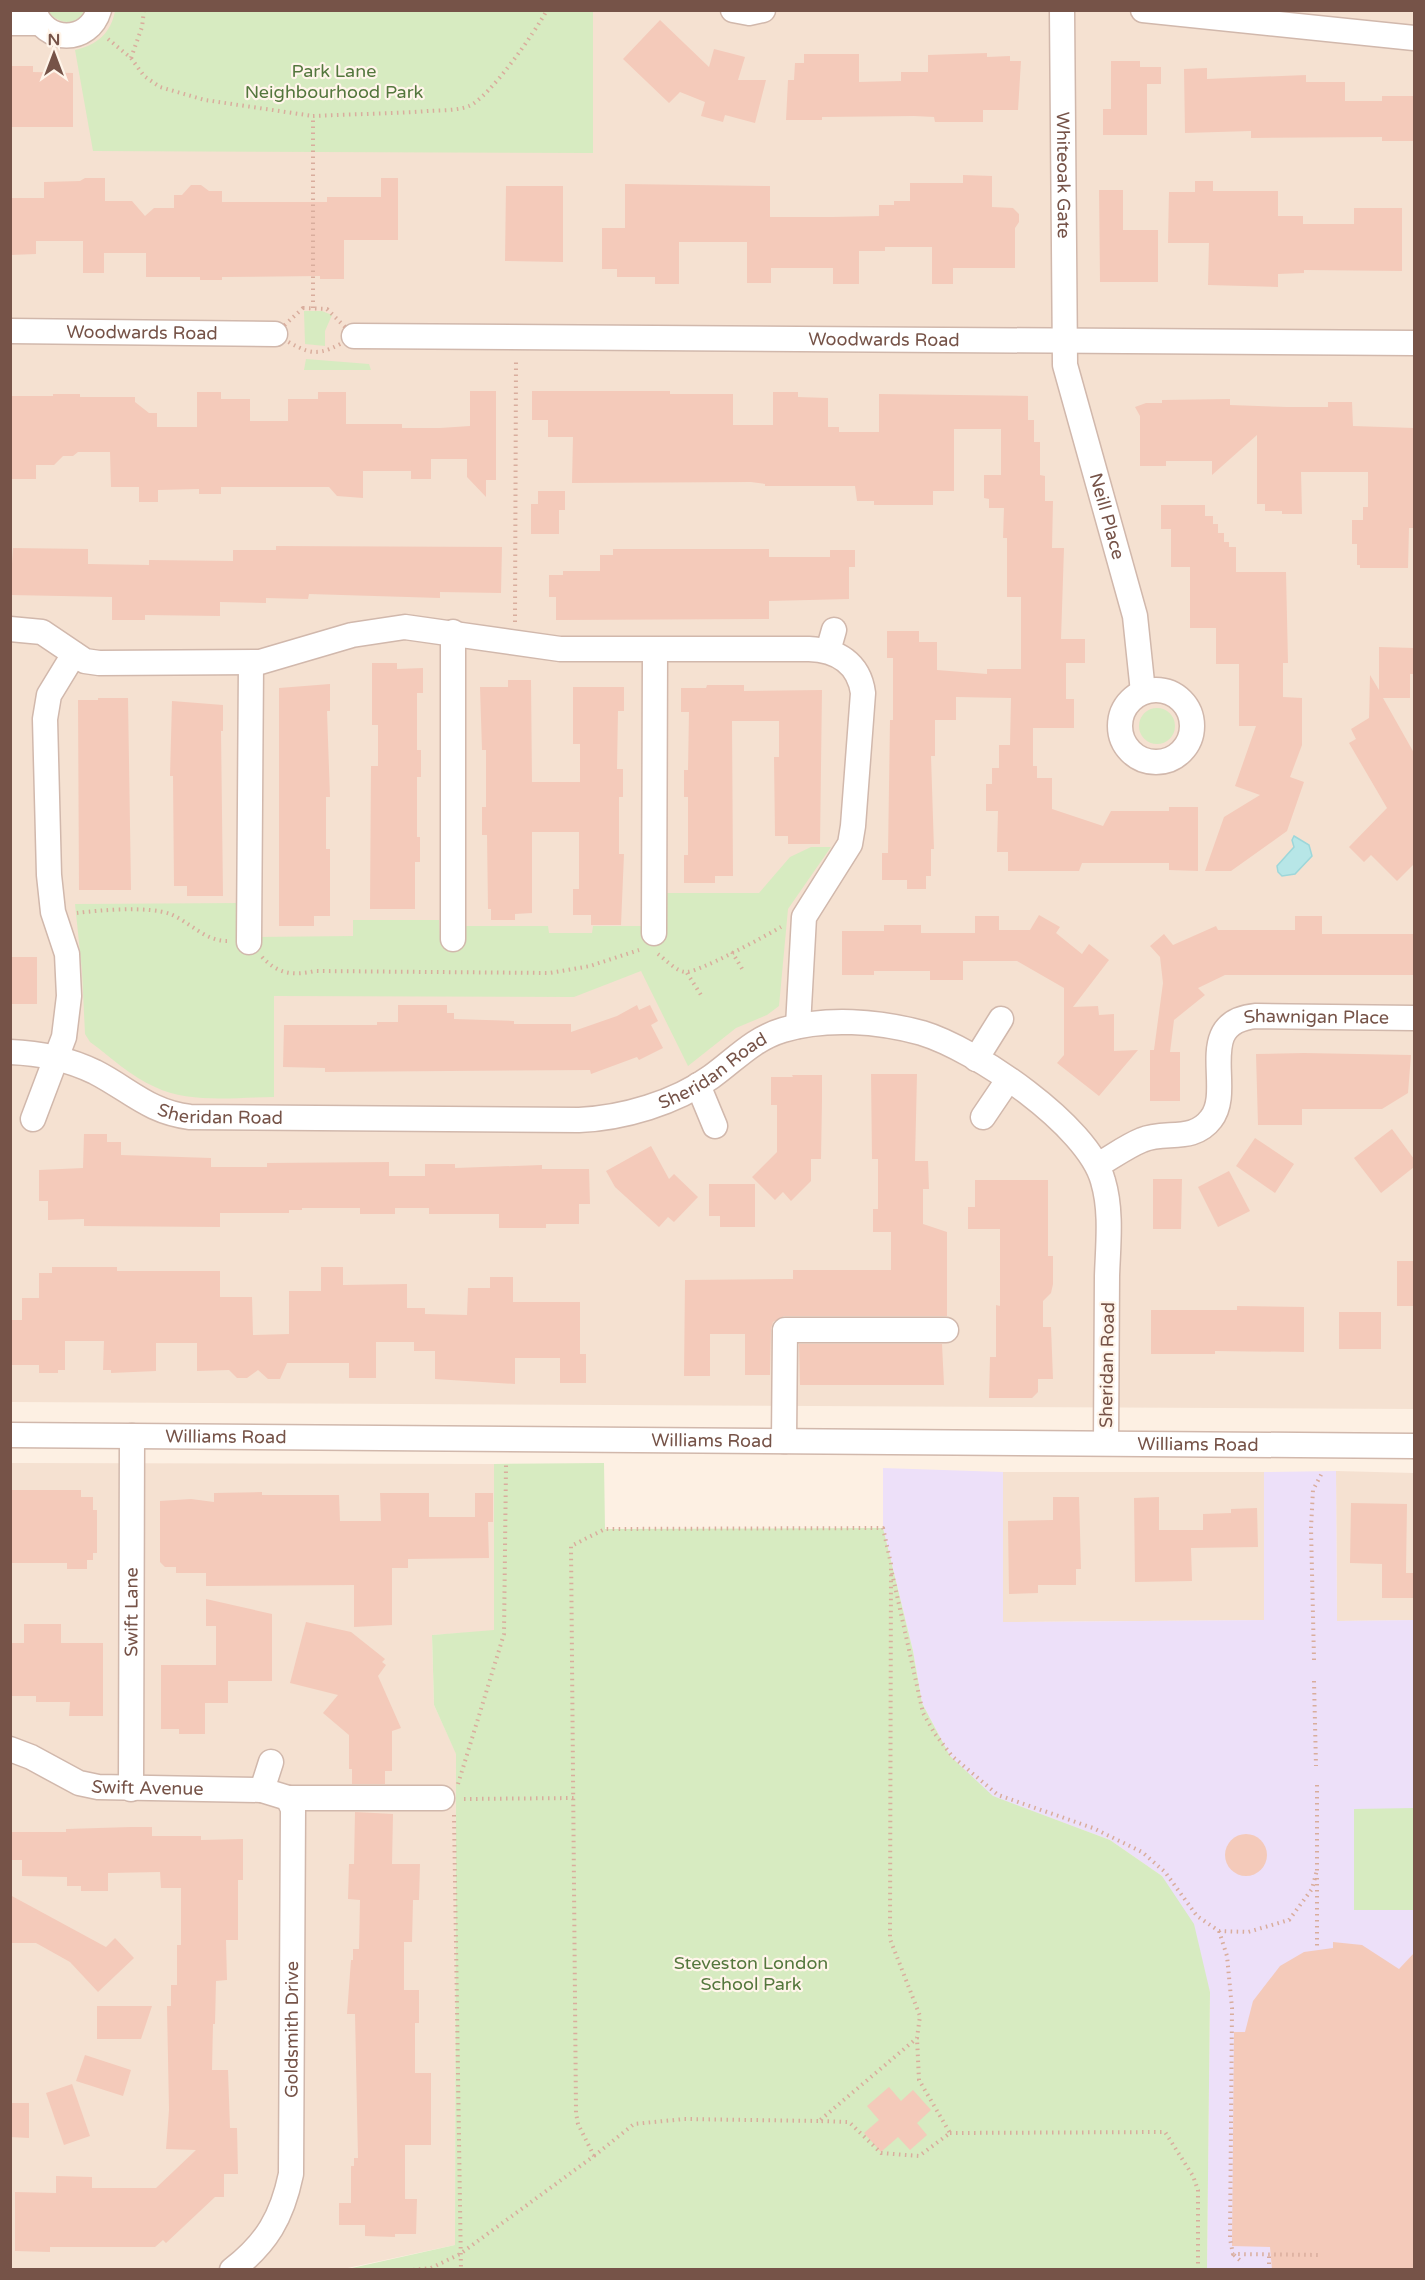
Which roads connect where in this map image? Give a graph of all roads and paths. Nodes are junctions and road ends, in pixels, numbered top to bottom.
1 (144, 10) edge
2 (547, 10) edge
3 (733, 10) edge
4 (763, 10) edge
5 (1062, 10) edge
6 (1143, 10) edge
7 (36, 17) edge
8 (100, 22) edge
9 (10, 23) edge
10 (1414, 38) edge
11 (131, 58) junction
12 (313, 116) junction
13 (313, 308) junction
14 (10, 332) edge
15 (275, 334) junction
16 (354, 336) junction
17 (516, 338) junction
18 (1064, 339) junction
19 (1414, 343) edge
20 (10, 629) edge
21 (515, 629) dead end
22 (453, 632) junction
23 (655, 650) junction
24 (74, 654) junction
25 (251, 663) junction
26 (1143, 692) dead end
27 (73, 914) dead end
28 (788, 922) dead end
29 (654, 933) dead end
30 (453, 939) dead end
31 (249, 942) junction
32 (732, 952) junction
33 (744, 972) dead end
34 (687, 973) junction
35 (701, 995) dead end
36 (1414, 1018) edge
37 (1001, 1019) dead end
38 (798, 1026) junction
39 (10, 1052) edge
40 (57, 1059) junction
41 (976, 1059) junction
42 (1008, 1080) junction
43 (698, 1085) junction
44 (983, 1117) dead end
45 (33, 1119) dead end
46 (715, 1126) dead end
47 (1098, 1165) junction
48 (946, 1330) dead end
49 (10, 1435) edge
50 (132, 1436) junction
51 (784, 1442) junction
52 (1106, 1443) junction
53 (1414, 1446) edge
54 (506, 1465) dead end
55 (1323, 1471) dead end
56 (891, 1564) junction
57 (1314, 1660) dead end
58 (1314, 1681) dead end
59 (10, 1749) edge
60 (272, 1762) dead end
61 (1316, 1766) dead end
62 (1317, 1785) dead end
63 (130, 1789) junction
64 (262, 1790) junction
65 (288, 1798) junction
66 (574, 1798) junction
67 (448, 1799) junction
68 (1317, 1870) junction
69 (1219, 1931) junction
70 (1317, 1950) dead end
71 (918, 2038) junction
72 (819, 2121) junction
73 (951, 2133) junction
74 (594, 2156) junction
75 (460, 2254) junction
76 (1233, 2254) junction
77 (1269, 2255) junction
78 (1322, 2255) dead end
79 (1243, 2263) dead end
80 (232, 2270) edge
81 (413, 2270) edge
82 (460, 2270) edge
83 (1198, 2270) edge
84 (1269, 2270) edge

1 - 11 path
2 - 12 path
3 - 4 street
5 - 18 street, Whiteoak Gate
6 - 10 street
7 - 8 street
7 - 9 street
8 - 11 path
11 - 12 path
12 - 13 path
13 - 15 path
13 - 16 path
14 - 15 street, Woodwards Road
15 - 16 path
16 - 17 street, Woodwards Road
17 - 18 street, Woodwards Road
17 - 21 path
18 - 19 street, Woodwards Road
18 - 26 street, Neill Place
20 - 24 street
22 - 23 street
22 - 25 street
22 - 30 street
23 - 29 street
23 - 38 street
24 - 25 street
24 - 40 street
25 - 31 street
27 - 31 path
28 - 32 path
31 - 34 path
32 - 33 path
32 - 34 path
34 - 35 path
36 - 47 street, Shawnigan Place
37 - 41 street
38 - 41 street, Sheridan Road
38 - 43 street, Sheridan Road
39 - 40 street, Sheridan Road
40 - 43 street, Sheridan Road
40 - 45 street
41 - 42 street, Sheridan Road
42 - 44 street
42 - 47 street, Sheridan Road
43 - 46 street
47 - 52 street, Sheridan Road
48 - 51 street
49 - 50 street, Williams Road
50 - 51 street, Williams Road
50 - 63 street, Swift Lane
51 - 52 street, Williams Road
52 - 53 street, Williams Road
54 - 67 path
55 - 57 path
56 - 66 path
56 - 69 path
56 - 71 path
58 - 61 path
59 - 63 street, Swift Avenue
60 - 64 street
62 - 68 path
63 - 64 street, Swift Avenue
64 - 65 street
65 - 67 street
65 - 80 street, Goldsmith Drive
66 - 67 path
66 - 74 path
67 - 75 path
68 - 69 path
68 - 70 path
69 - 76 path
71 - 72 path
71 - 73 path
72 - 73 path
72 - 74 path
73 - 83 path
74 - 75 path
75 - 81 path
75 - 82 path
76 - 77 path
76 - 79 path
77 - 78 path
77 - 84 path

